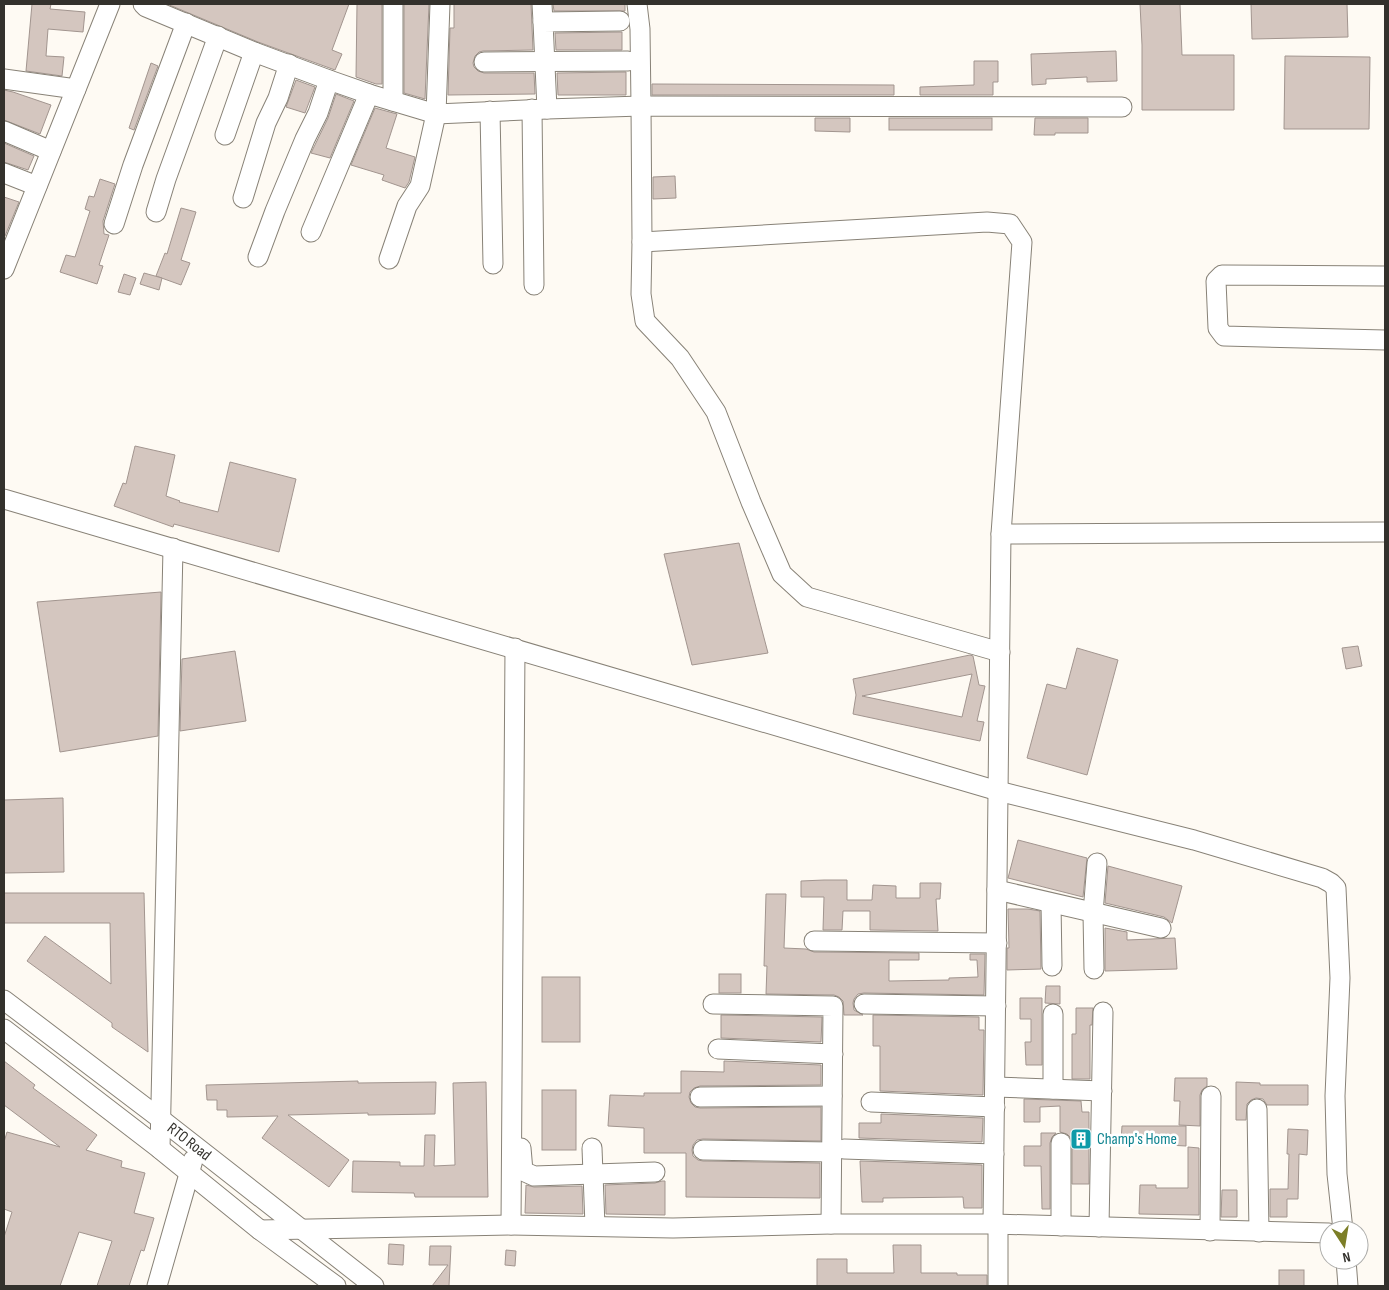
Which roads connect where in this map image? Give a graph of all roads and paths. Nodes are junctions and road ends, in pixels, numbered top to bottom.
1 (110, 4) edge
2 (143, 4) edge
3 (393, 4) edge
4 (440, 4) edge
5 (638, 4) edge
6 (543, 13) edge
7 (620, 21) dead end
8 (186, 23) junction
9 (218, 36) junction
10 (254, 52) junction
11 (545, 61) junction
12 (628, 61) dead end
13 (484, 62) dead end
14 (289, 64) junction
15 (4, 79) edge
16 (330, 80) junction
17 (76, 89) junction
18 (370, 94) junction
19 (393, 101) junction
20 (641, 106) junction
21 (1122, 107) dead end
22 (540, 109) junction
23 (490, 111) junction
24 (436, 114) junction
25 (4, 131) edge
26 (225, 135) dead end
27 (52, 150) junction
28 (4, 173) edge
29 (37, 186) junction
30 (243, 198) dead end
31 (156, 212) dead end
32 (114, 224) dead end
33 (311, 232) dead end
34 (642, 242) junction
35 (258, 257) dead end
36 (389, 259) dead end
37 (493, 264) dead end
38 (4, 269) edge
39 (1385, 276) edge
40 (534, 284) dead end
41 (1385, 340) edge
42 (4, 499) edge
43 (1385, 532) edge
44 (1001, 534) junction
45 (173, 548) junction
46 (515, 648) junction
47 (1000, 652) junction
48 (998, 790) junction
49 (1098, 863) dead end
50 (997, 890) junction
51 (1052, 903) junction
52 (1093, 913) junction
53 (1162, 928) dead end
54 (814, 941) dead end
55 (997, 943) junction
56 (1052, 966) dead end
57 (1094, 969) dead end
58 (4, 1000) edge
59 (713, 1004) dead end
60 (864, 1004) dead end
61 (996, 1006) junction
62 (1103, 1012) dead end
63 (1053, 1014) dead end
64 (4, 1029) edge
65 (718, 1049) dead end
66 (832, 1054) junction
67 (995, 1087) junction
68 (1052, 1089) junction
69 (1102, 1091) junction
70 (832, 1096) junction
71 (1211, 1096) dead end
72 (700, 1097) dead end
73 (871, 1102) dead end
74 (995, 1107) junction
75 (1257, 1109) dead end
76 (520, 1116) dead end
77 (162, 1120) junction
78 (1061, 1142) dead end
79 (196, 1148) junction
80 (592, 1148) dead end
81 (160, 1149) junction
82 (703, 1150) dead end
83 (838, 1151) junction
84 (994, 1154) junction
85 (189, 1171) junction
86 (655, 1172) dead end
87 (593, 1173) junction
88 (1342, 1220) edge
89 (511, 1224) junction
90 (831, 1224) junction
91 (996, 1224) junction
92 (595, 1226) junction
93 (1061, 1226) junction
94 (1100, 1227) junction
95 (298, 1229) junction
96 (260, 1230) junction
97 (1210, 1231) junction
98 (1259, 1232) junction
99 (1319, 1233) edge
100 (1347, 1270) edge
101 (156, 1286) edge
102 (336, 1286) edge
103 (374, 1286) edge
104 (998, 1286) edge
105 (1348, 1286) edge

1 - 17 street
2 - 8 street
3 - 19 street
4 - 24 street
5 - 20 street
6 - 7 street
6 - 11 street
8 - 9 street
8 - 32 street
9 - 10 street
9 - 31 street
10 - 14 street
10 - 26 street
11 - 12 street
11 - 13 street
11 - 22 street
14 - 16 street
14 - 30 street
15 - 17 street
16 - 18 street
16 - 35 street
17 - 27 street
18 - 19 street
18 - 33 street
19 - 24 street
20 - 21 street
20 - 22 street
20 - 34 street
22 - 23 street
22 - 40 street
23 - 24 street
23 - 37 street
24 - 36 street
25 - 27 street
27 - 29 street
28 - 29 street
29 - 38 street
34 - 44 street
34 - 47 street
39 - 41 street
42 - 45 street
43 - 44 street
44 - 47 street
45 - 46 street
45 - 77 street
46 - 48 street
46 - 89 street
47 - 48 street
48 - 50 street
48 - 88 street
49 - 52 street
50 - 51 street
50 - 55 street
51 - 52 street
51 - 56 street
52 - 53 street
52 - 57 street
54 - 55 street
55 - 61 street
58 - 77 street, RTO Road
59 - 66 street
60 - 61 street
61 - 67 street
62 - 69 street
63 - 68 street
64 - 81 street, RTO Road
65 - 66 street
66 - 70 street
67 - 68 street
67 - 74 street
68 - 69 street
69 - 94 street
70 - 72 street
70 - 83 street
71 - 97 street
73 - 74 street
74 - 84 street
75 - 98 street
76 - 87 street
77 - 79 street, RTO Road
77 - 81 street
78 - 93 street
79 - 85 street
79 - 95 street, RTO Road
80 - 87 street
81 - 85 street, RTO Road
82 - 83 street
83 - 84 street
83 - 90 street
84 - 91 street
85 - 96 street, RTO Road
85 - 101 street
86 - 87 street
87 - 92 street
89 - 92 street
89 - 95 street
90 - 91 street
90 - 92 street
91 - 93 street
91 - 104 street
93 - 94 street
94 - 97 street
95 - 96 street
95 - 103 street, RTO Road
96 - 102 street, RTO Road
97 - 98 street
98 - 99 street
100 - 105 street

